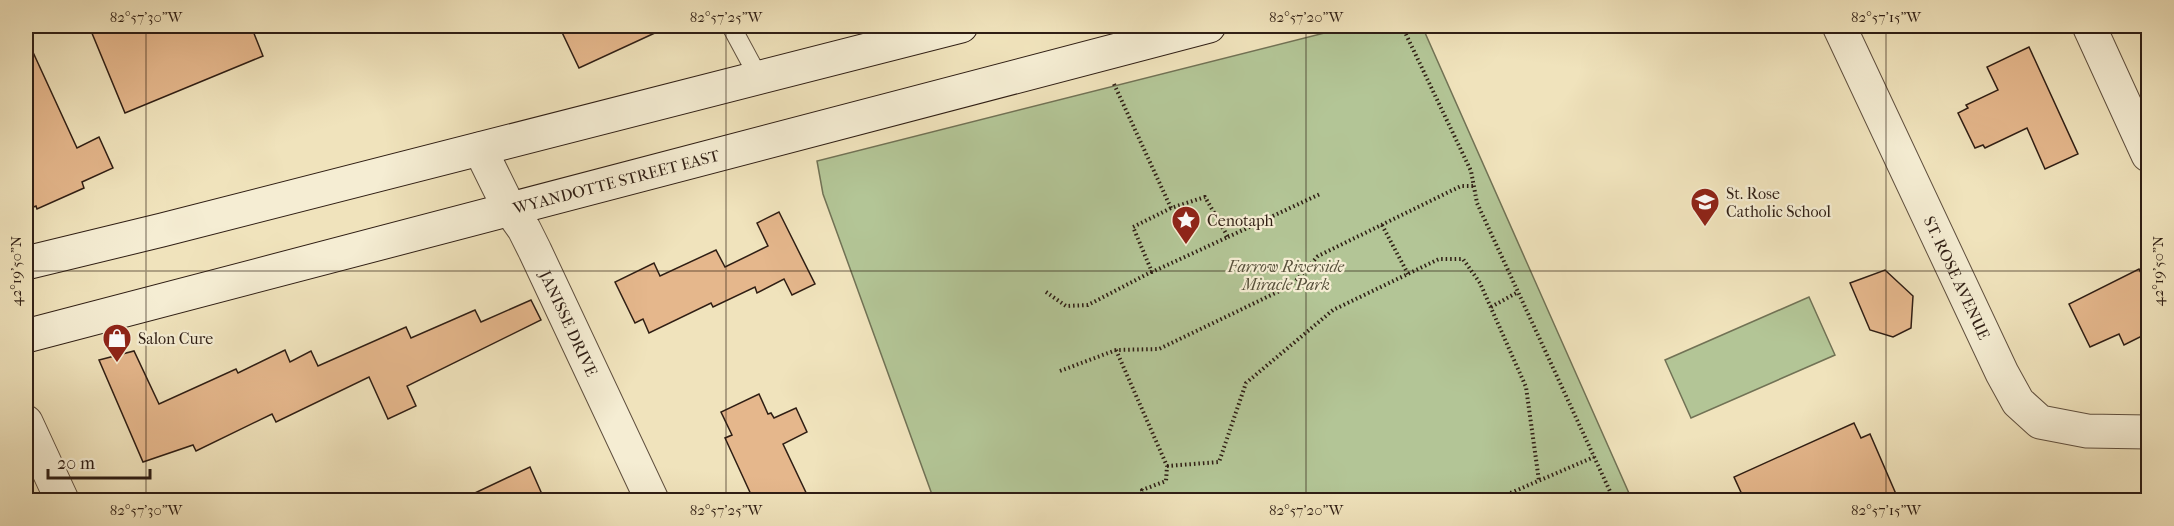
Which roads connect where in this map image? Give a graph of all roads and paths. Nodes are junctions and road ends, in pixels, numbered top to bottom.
1 (731, 26) edge
2 (961, 26) edge
3 (1209, 26) edge
4 (1402, 26) edge
5 (1839, 26) edge
6 (2089, 26) edge
7 (759, 78) junction
8 (1112, 81) dead end
9 (480, 149) junction
10 (2148, 155) edge
11 (1474, 186) junction
12 (1320, 194) dead end
13 (509, 208) junction
14 (1171, 208) junction
15 (1382, 225) junction
16 (1228, 237) junction
17 (26, 263) edge
18 (1152, 272) junction
19 (1408, 274) junction
20 (1046, 292) dead end
21 (1518, 292) junction
22 (1491, 307) junction
23 (26, 336) edge
24 (1116, 350) junction
25 (1060, 370) dead end
26 (26, 422) edge
27 (2148, 432) edge
28 (1594, 457) junction
29 (1167, 466) junction
30 (1539, 481) junction
31 (62, 501) edge
32 (652, 501) edge
33 (1147, 501) edge
34 (1494, 501) edge
35 (1614, 501) edge

1 - 7 lane
2 - 7 main road
3 - 13 main road, WYANDOTTE STREET EAST
4 - 11 path
5 - 27 main road, ST. ROSE AVENUE
6 - 10 main road
7 - 9 main road
8 - 14 path
9 - 13 main road, JANISSE DRIVE
9 - 17 main road
11 - 15 path
11 - 21 path
12 - 16 path
13 - 23 main road, WYANDOTTE STREET EAST
13 - 32 main road, JANISSE DRIVE
14 - 16 path
14 - 18 path
15 - 19 path
15 - 24 path
16 - 18 path
18 - 20 path
19 - 22 path
19 - 29 path
21 - 22 path
21 - 28 path
22 - 30 path
24 - 25 path
24 - 29 path
26 - 31 main road
28 - 30 path
28 - 35 path
29 - 33 path
30 - 34 path

